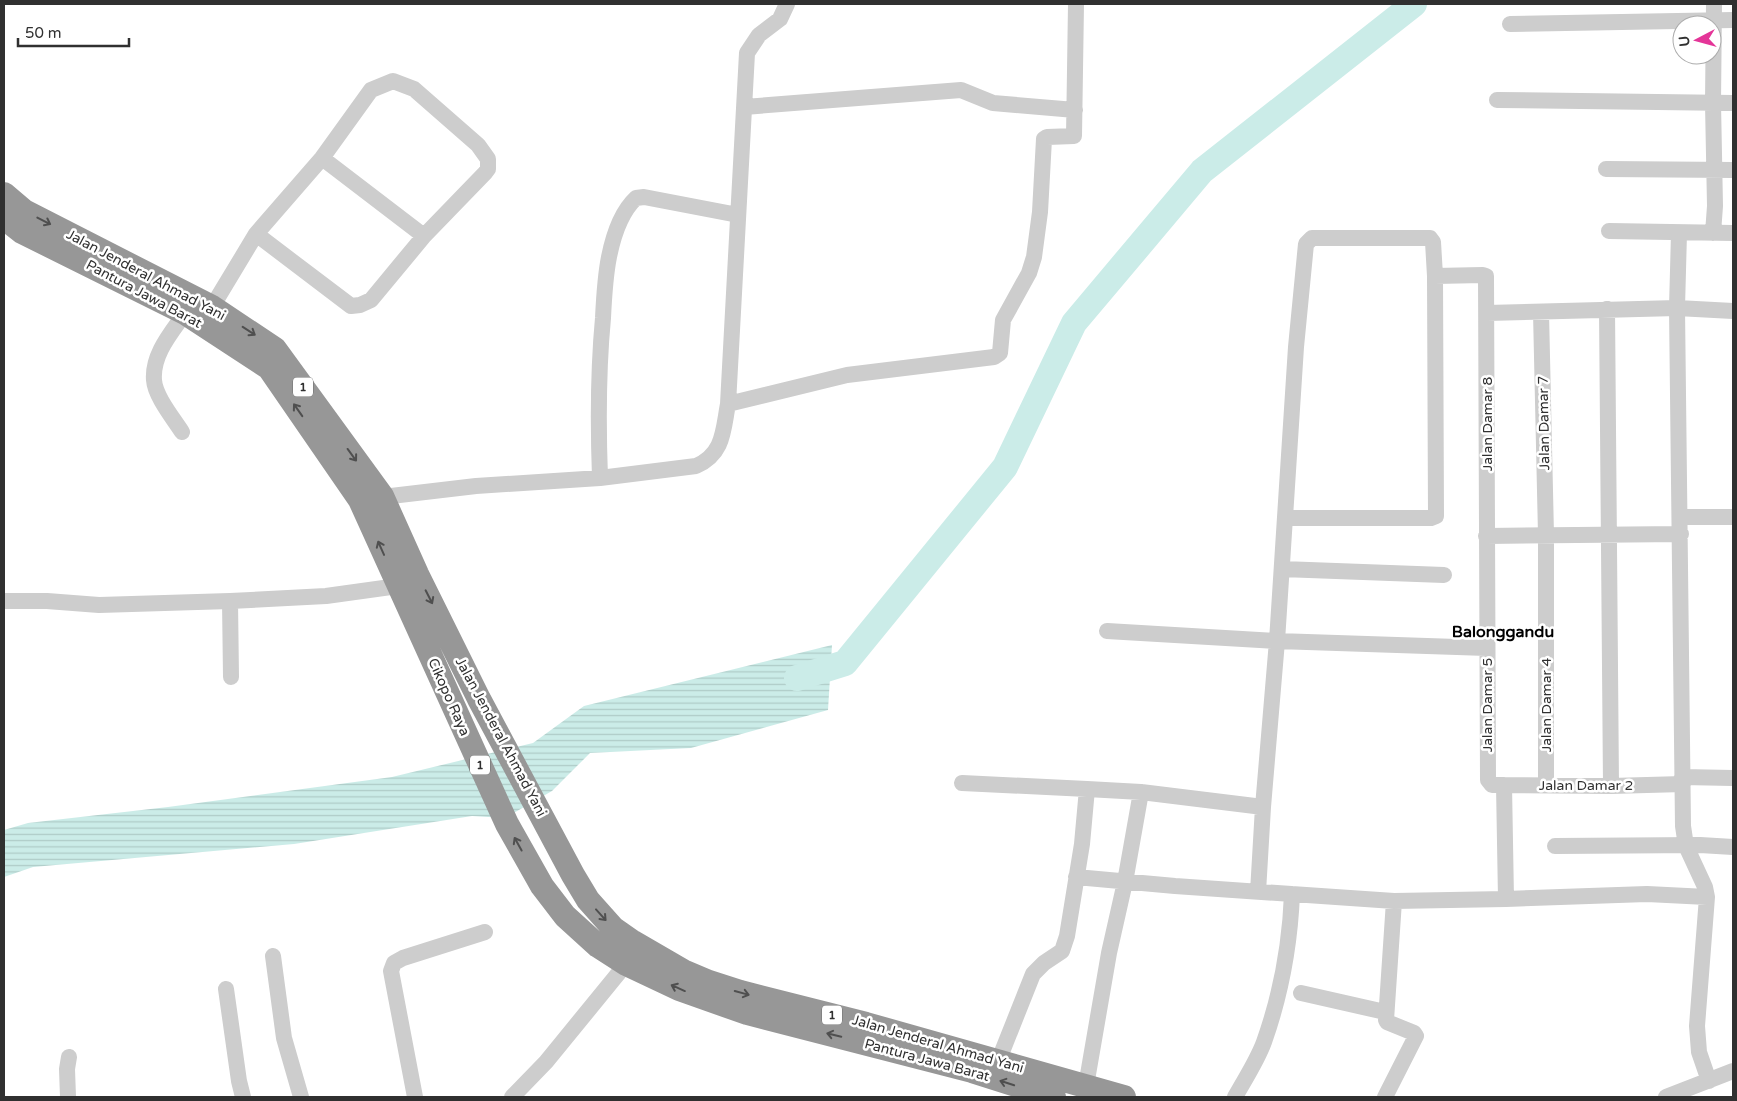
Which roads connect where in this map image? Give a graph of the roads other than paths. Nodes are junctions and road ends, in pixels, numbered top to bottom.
1 (787, 4) edge
2 (1076, 4) edge
3 (1714, 12) edge
4 (1733, 20) edge
5 (1510, 24) dead end
6 (1497, 100) dead end
7 (1713, 103) junction
8 (1733, 104) edge
9 (744, 107) junction
10 (1075, 110) junction
11 (322, 158) junction
12 (1606, 170) dead end
13 (1714, 170) junction
14 (1733, 170) edge
15 (4, 194) edge
16 (738, 215) junction
17 (4, 218) edge
18 (1609, 230) dead end
19 (1679, 233) junction
20 (1713, 233) junction
21 (1733, 233) edge
22 (256, 234) junction
23 (424, 236) junction
24 (1435, 276) junction
25 (212, 307) junction
26 (1677, 308) junction
27 (1607, 309) junction
28 (1733, 311) edge
29 (1541, 312) junction
30 (185, 313) junction
31 (1487, 313) junction
32 (728, 404) junction
33 (182, 432) dead end
34 (600, 478) junction
35 (371, 498) junction
36 (1733, 517) edge
37 (1284, 518) junction
38 (1680, 518) junction
39 (1680, 534) junction
40 (1546, 535) junction
41 (1610, 535) junction
42 (1486, 536) junction
43 (1282, 569) junction
44 (1444, 575) dead end
45 (408, 580) junction
46 (4, 601) edge
47 (230, 601) junction
48 (1107, 631) dead end
49 (424, 640) joint
50 (1277, 641) junction
51 (1487, 648) junction
52 (231, 677) dead end
53 (1733, 778) edge
54 (1682, 780) junction
55 (962, 783) dead end
56 (1497, 784) junction
57 (1546, 785) junction
58 (1611, 786) junction
59 (1087, 789) junction
60 (1141, 792) junction
61 (1263, 807) junction
62 (1555, 846) dead end
63 (1686, 846) junction
64 (1733, 847) edge
65 (1076, 877) junction
66 (1125, 882) junction
67 (542, 886) joint
68 (1258, 892) junction
69 (1292, 894) junction
70 (1707, 897) junction
71 (1506, 899) junction
72 (1394, 900) junction
73 (485, 932) dead end
74 (273, 956) dead end
75 (626, 964) junction
76 (226, 989) dead end
77 (1301, 993) dead end
78 (1385, 1012) junction
79 (69, 1057) dead end
80 (998, 1062) junction
81 (1733, 1071) edge
82 (1708, 1081) junction
83 (1086, 1086) junction
84 (1032, 1087) edge
85 (1119, 1096) edge
86 (68, 1097) edge
87 (243, 1097) edge
88 (302, 1097) edge
89 (415, 1097) edge
90 (512, 1097) edge
91 (1054, 1097) edge
92 (1235, 1097) edge
93 (1385, 1097) edge
94 (1666, 1097) edge

1 - 9 street
2 - 10 street
3 - 4 street
3 - 5 street
3 - 7 street
6 - 7 street
7 - 8 street
7 - 13 street
9 - 10 street
9 - 16 street
10 - 32 street
11 - 22 street
11 - 23 street
11 - 23 street
12 - 13 street
13 - 14 street
13 - 20 street
15 -> 25 highway, Jalan Jenderal Ahmad Yani / 1
16 - 32 street
16 - 34 street
17 - 30 highway, Pantura Jawa Barat / 1
18 - 19 street
19 - 20 street
19 - 26 street
20 - 21 street
22 - 23 street
22 - 25 street
24 - 31 street, Jalan Damar 8
24 - 37 street
24 - 37 street
25 -> 35 highway, Jalan Jenderal Ahmad Yani / 1
26 - 27 street
26 - 28 street
26 - 38 street
27 - 29 street
27 - 41 street
29 - 31 street
29 - 40 street, Jalan Damar 7
30 - 33 street
35 -> 30 highway, Pantura Jawa Barat / 1
31 - 42 street, Jalan Damar 8
32 - 34 street
34 - 35 street
35 - 45 highway, Pantura Jawa Barat / 1
36 - 38 street
37 - 43 street
38 - 39 street
39 - 41 street
39 - 54 street
40 - 41 street
40 - 42 street
40 - 57 street, Jalan Damar 4
41 - 58 street
42 - 51 street, Jalan Damar 5
43 - 44 street
43 - 50 street
45 - 47 street
45 - 49 highway, Pantura Jawa Barat / 1
45 -> 80 highway, Jalan Jenderal Ahmad Yani / 1
46 - 47 street
47 - 52 street
48 - 50 street
67 -> 49 highway, Cikopo Raya / 1
50 - 51 street
50 - 61 street
51 - 56 street, Jalan Damar 5
53 - 54 street, Jalan Damar 2
54 - 58 street, Jalan Damar 2
54 - 63 street
55 - 59 street
56 - 57 street, Jalan Damar 2
56 - 71 street, Jalan Damar 5
57 - 58 street, Jalan Damar 2
59 - 60 street
59 - 65 street
60 - 61 street
60 - 66 street
61 - 68 street
62 - 63 street
63 - 64 street
63 - 70 street
65 - 66 street
65 - 80 street
66 - 68 street
66 - 83 street
67 - 75 highway, Pantura Jawa Barat / 1
68 - 69 street
69 - 72 street
69 - 92 street
70 - 71 street
70 - 82 street
71 - 72 street
72 - 78 street
73 - 89 street
74 - 88 street
84 -> 75 highway, Pantura Jawa Barat / 1
75 - 90 street
76 - 87 street
77 - 78 street
78 - 93 street
79 - 86 street
80 - 84 highway, Jalan Jenderal Ahmad Yani / 1
81 - 82 street
82 - 94 street
83 - 84 highway, Jalan Jenderal Ahmad Yani / 1
83 - 85 highway, Jalan Jenderal Ahmad Yani / 1
84 - 91 highway, Pantura Jawa Barat / 1

